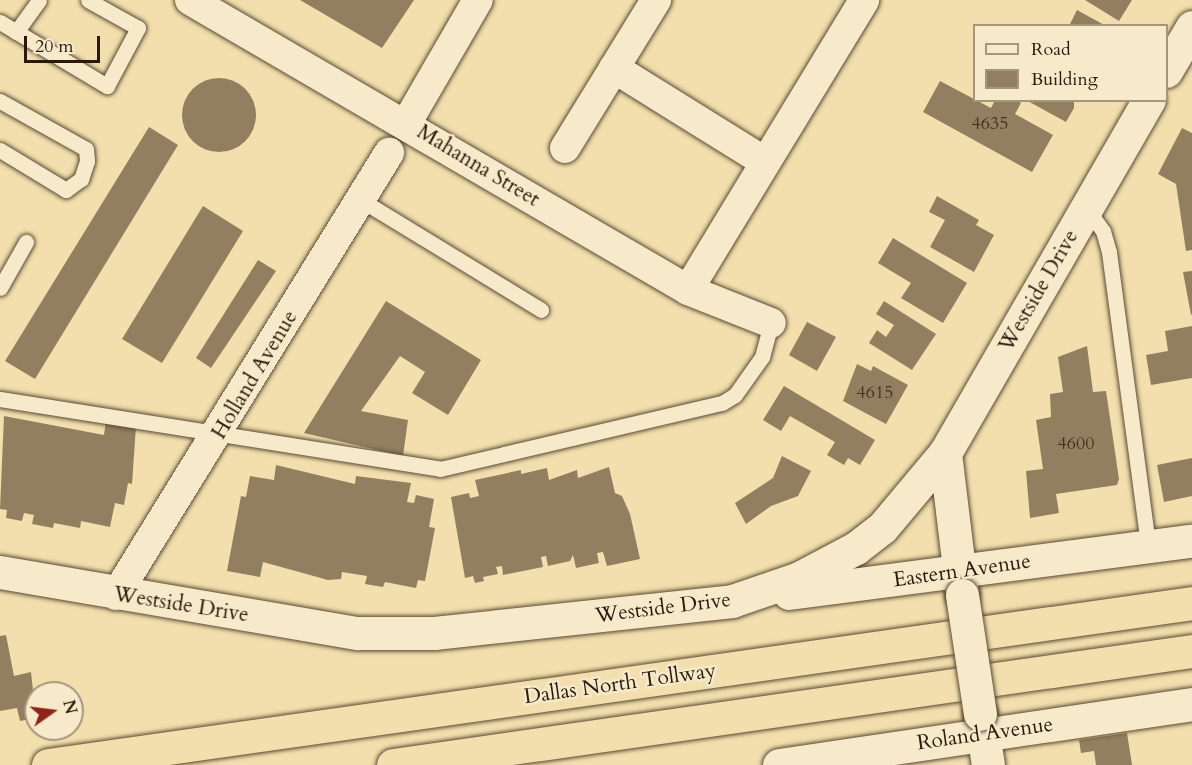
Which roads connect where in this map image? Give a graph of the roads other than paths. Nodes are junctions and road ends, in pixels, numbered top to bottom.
1 (39, 0) edge
2 (88, 0) edge
3 (190, 0) edge
4 (478, 0) edge
5 (657, 0) edge
6 (864, 0) edge
7 (0, 22) edge
8 (1192, 27) edge
9 (16, 32) junction
10 (614, 68) junction
11 (1168, 69) edge
12 (0, 101) edge
13 (1148, 102) edge
14 (406, 124) junction
15 (565, 148) dead end
16 (0, 150) edge
17 (390, 153) dead end
18 (765, 162) junction
19 (361, 200) junction
20 (1087, 209) junction
21 (26, 242) dead end
22 (0, 288) edge
23 (688, 290) junction
24 (541, 310) dead end
25 (771, 323) joint
26 (0, 399) edge
27 (221, 432) junction
28 (945, 453) junction
29 (1192, 541) edge
30 (1148, 546) junction
31 (0, 572) edge
32 (960, 583) junction
33 (116, 595) junction
34 (732, 601) junction
35 (1192, 603) edge
36 (1192, 651) edge
37 (1192, 704) edge
38 (983, 738) edge
39 (48, 765) edge
40 (393, 765) edge
41 (779, 765) edge

1 - 9 lane
2 - 9 lane
3 - 14 street, Mahanna Street
4 - 14 street
5 - 10 street
6 - 18 street
7 - 9 lane
8 - 11 street
10 - 15 street
10 - 18 street
12 - 16 lane
13 - 20 street, Westside Drive
14 - 23 street, Mahanna Street
17 - 19 street, Holland Avenue
18 - 23 street
19 - 24 lane
19 - 27 street, Holland Avenue
20 - 28 street, Westside Drive
20 - 30 lane
21 - 22 lane
23 - 25 street, Mahanna Street
25 - 27 lane
26 - 27 lane
27 - 33 street, Holland Avenue
28 - 32 street
28 - 34 street, Westside Drive
29 - 30 street, Eastern Avenue
30 - 32 street, Eastern Avenue
31 - 33 street, Westside Drive
32 - 34 street, Eastern Avenue
32 - 38 street, bridge
33 - 34 street, Westside Drive
35 - 39 highway, Dallas North Tollway
36 - 40 highway
37 - 38 street, Roland Avenue
38 - 41 street, Roland Avenue

